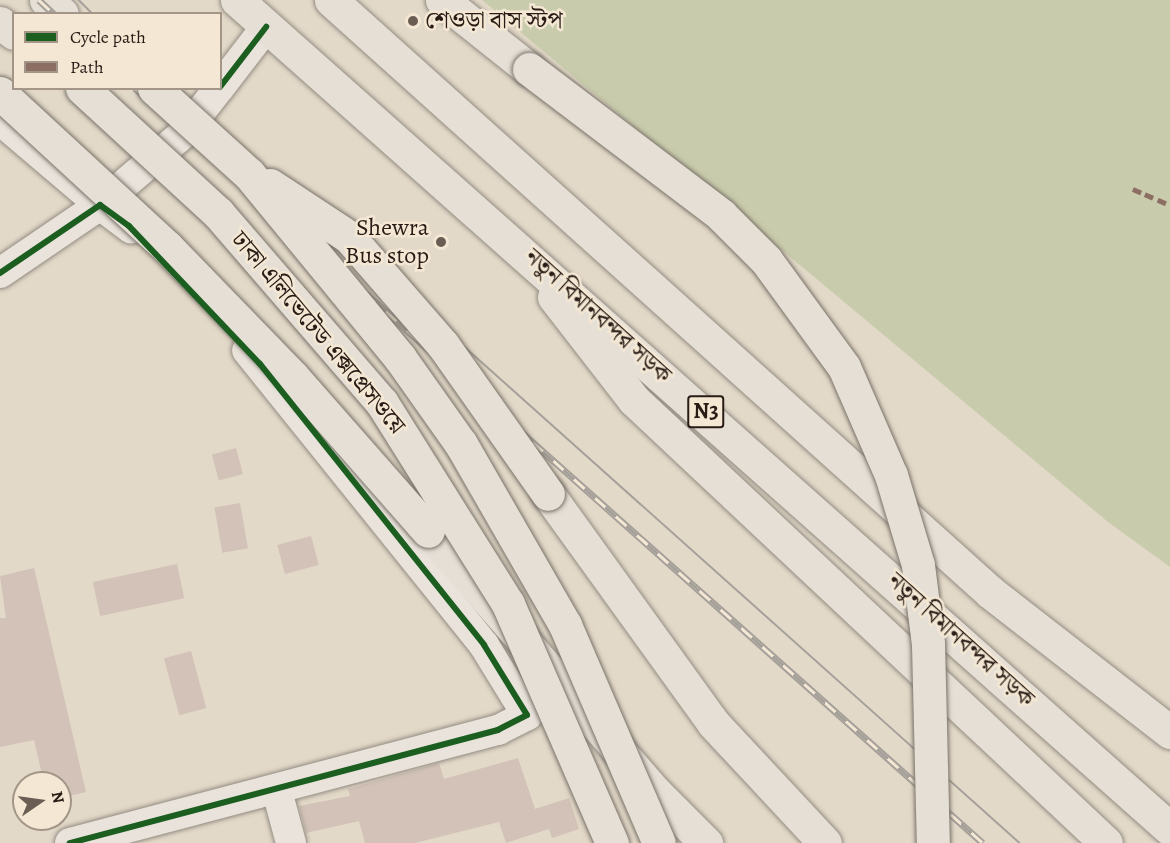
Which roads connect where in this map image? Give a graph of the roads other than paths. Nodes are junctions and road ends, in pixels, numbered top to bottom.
1 (46, 0) edge
2 (237, 0) edge
3 (330, 0) edge
4 (442, 0) edge
5 (60, 12) edge
6 (266, 27) junction
7 (222, 85) edge
8 (84, 90) edge
9 (156, 90) edge
10 (218, 90) edge
11 (0, 93) edge
12 (0, 120) edge
13 (249, 174) junction
14 (100, 205) junction
15 (504, 232) junction
16 (0, 273) edge
17 (1170, 732) edge
18 (277, 791) junction
19 (1170, 829) edge
20 (70, 843) edge
21 (291, 843) edge
22 (612, 843) edge
23 (659, 843) edge
24 (706, 843) edge
25 (825, 843) edge
26 (933, 843) edge
27 (1106, 843) edge

1 - 5 highway
2 - 6 highway, নতুন বিমানবন্দর সড়ক / N3
3 - 17 highway, N3
4 - 26 highway, bridge
6 - 7 street
6 - 15 highway, নতুন বিমানবন্দর সড়ক / N3
8 - 22 highway, ঢাকা এলিভেটেড এক্সপ্রেসওয়ে, bridge
9 - 13 highway, ঢাকা এলিভেটেড এক্সপ্রেসওয়ে, bridge
10 - 14 street
11 - 24 highway, bridge
12 - 14 street
13 - 23 highway, ঢাকা এলিভেটেড এক্সপ্রেসওয়ে, bridge
13 - 25 highway, bridge
14 - 16 street
14 - 18 street
15 - 19 highway, নতুন বিমানবন্দর সড়ক / N3
15 - 27 highway
18 - 20 street
18 - 21 street

